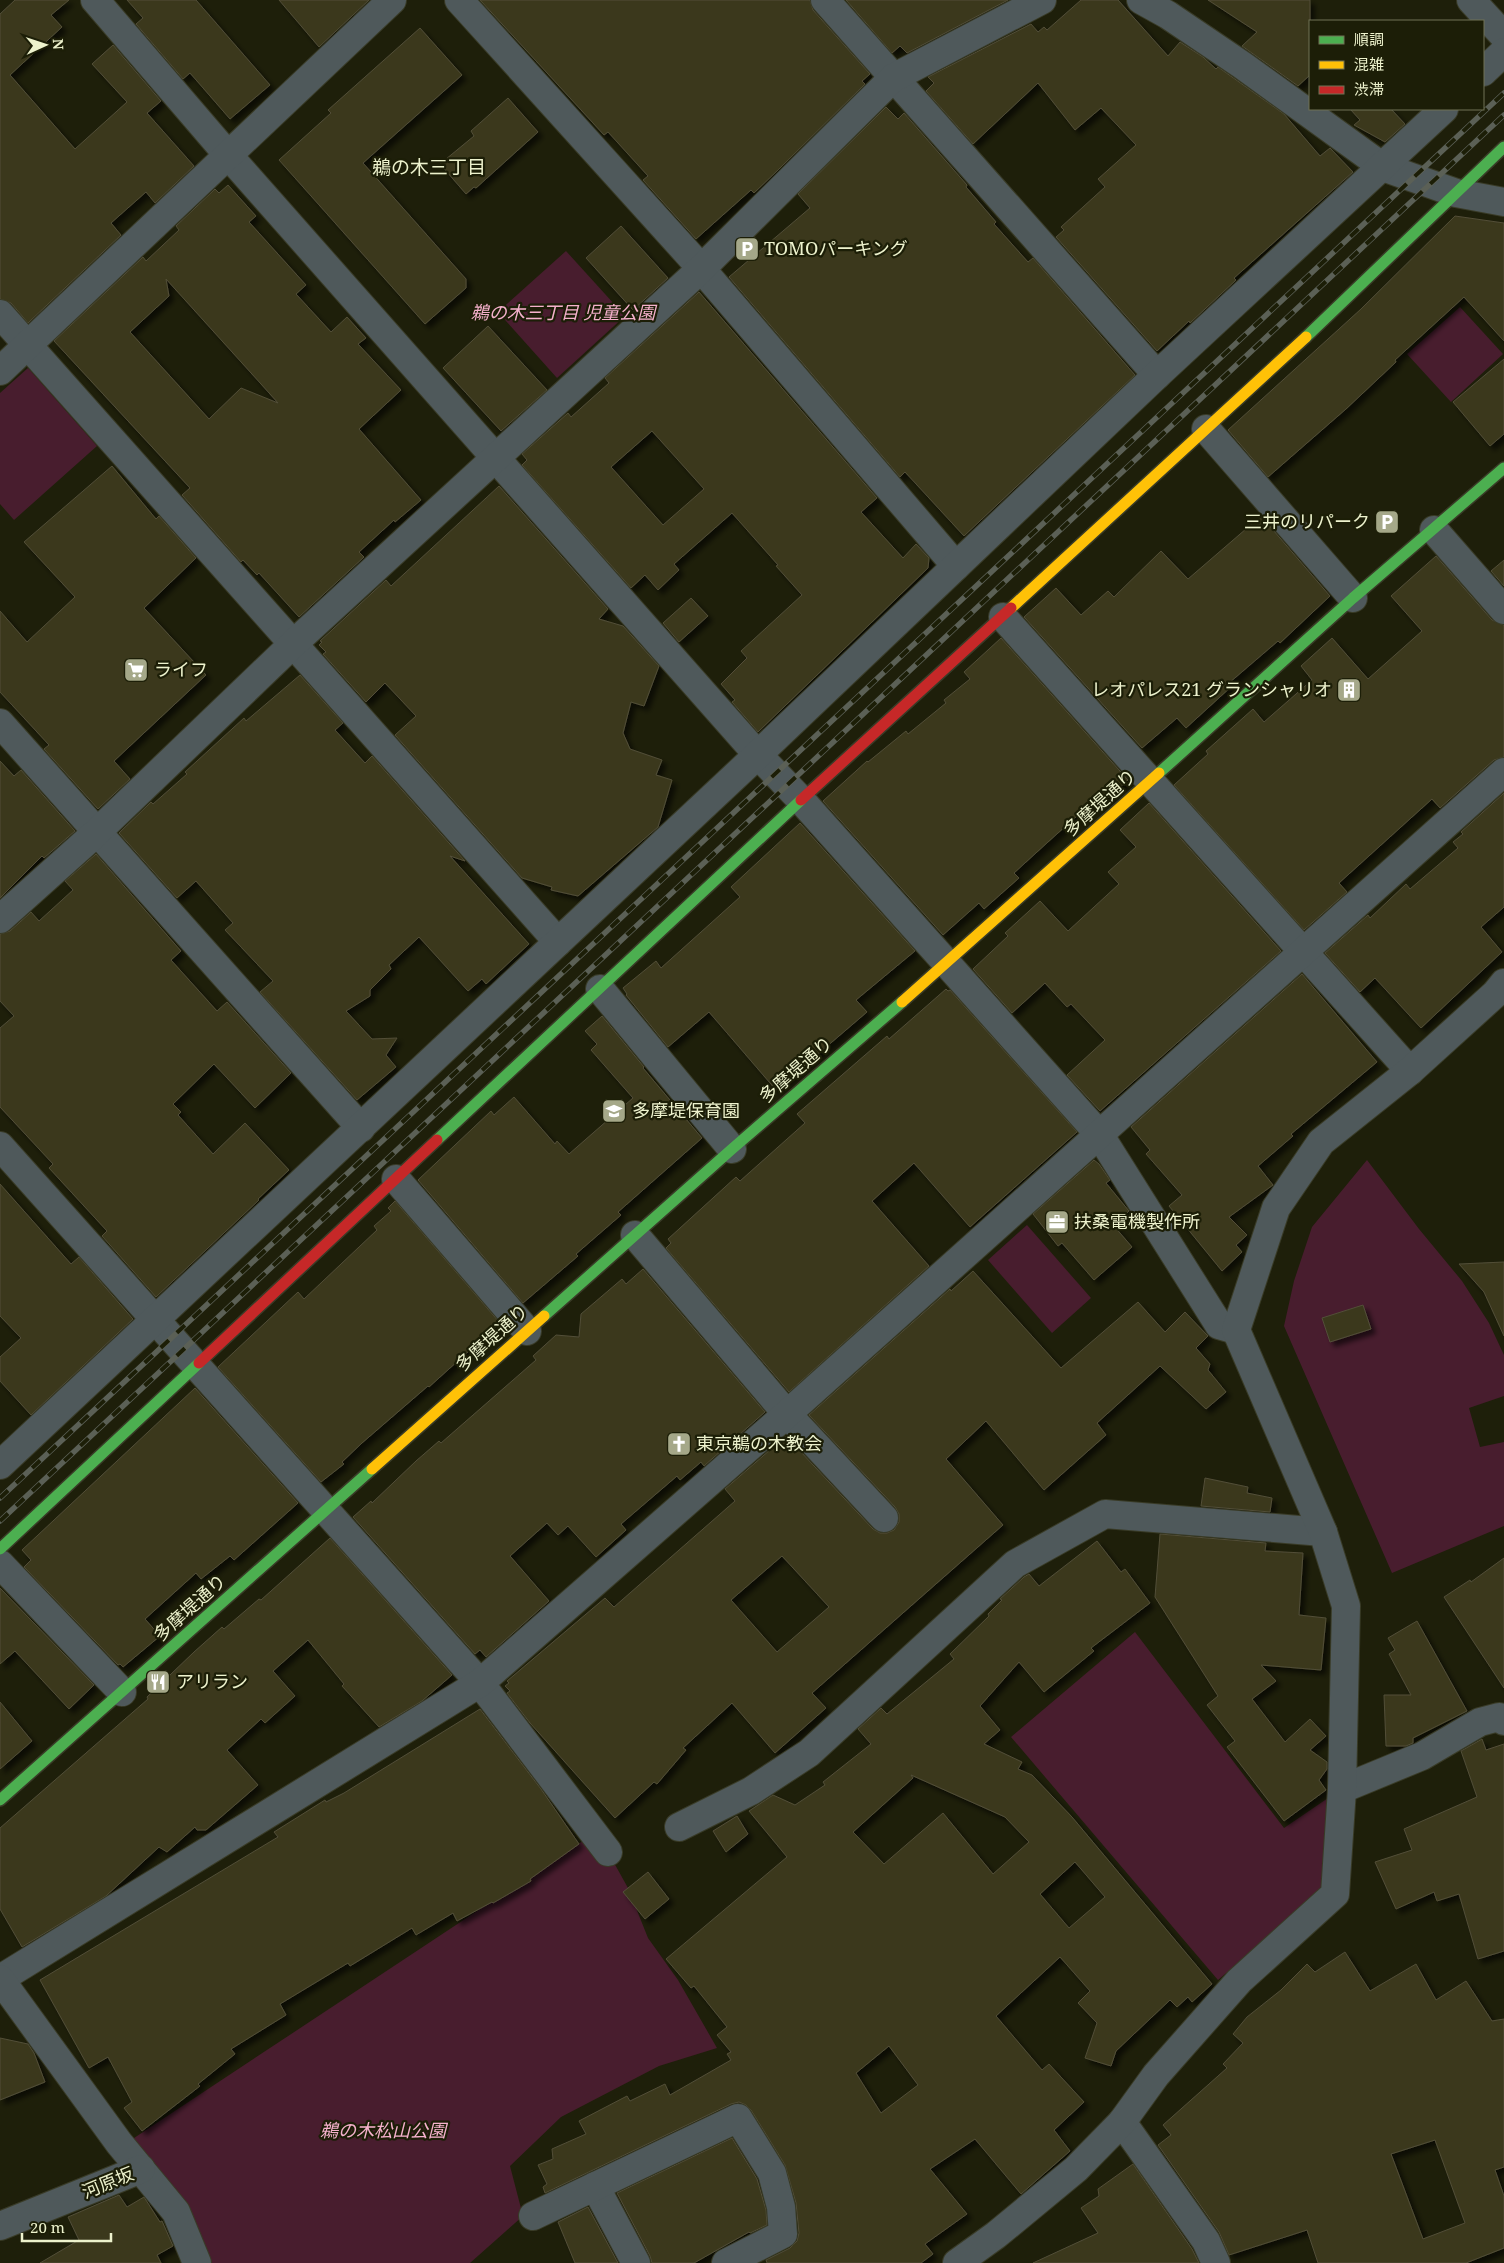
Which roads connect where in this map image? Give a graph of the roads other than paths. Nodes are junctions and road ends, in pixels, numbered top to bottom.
1 (95, 0) edge
2 (392, 0) edge
3 (459, 0) edge
4 (825, 0) edge
5 (1042, 0) edge
6 (1141, 0) edge
7 (1471, 0) edge
8 (1504, 36) edge
9 (1504, 52) edge
10 (1484, 71) edge
11 (893, 78) junction
12 (1443, 110) edge
13 (1504, 148) edge
14 (228, 155) junction
15 (1383, 167) junction
16 (1456, 193) junction
17 (1504, 202) edge
18 (701, 269) junction
19 (0, 314) edge
20 (28, 345) junction
21 (0, 372) edge
22 (1158, 375) junction
23 (1206, 429) junction
24 (497, 458) junction
25 (1504, 468) edge
26 (1434, 530) junction
27 (956, 566) junction
28 (1353, 598) junction
29 (1504, 610) edge
30 (1003, 617) junction
31 (293, 644) junction
32 (0, 723) edge
33 (758, 755) junction
34 (1504, 772) edge
35 (1150, 781) junction
36 (801, 800) junction
37 (96, 833) junction
38 (0, 919) edge
39 (558, 942) junction
40 (1304, 952) junction
41 (947, 964) junction
42 (600, 989) junction
43 (1501, 990) edge
44 (1410, 1071) junction
45 (361, 1128) junction
46 (1099, 1134) junction
47 (0, 1146) edge
48 (732, 1149) junction
49 (396, 1179) junction
50 (635, 1235) junction
51 (164, 1329) junction
52 (1236, 1330) junction
53 (527, 1331) junction
54 (197, 1364) junction
55 (787, 1414) junction
56 (0, 1465) edge
57 (326, 1510) junction
58 (884, 1518) dead end
59 (1323, 1532) junction
60 (0, 1549) edge
61 (0, 1564) edge
62 (480, 1683) junction
63 (122, 1692) junction
64 (1504, 1721) edge
65 (1342, 1789) junction
66 (0, 1800) edge
67 (679, 1827) dead end
68 (608, 1852) dead end
69 (0, 1979) edge
70 (1122, 2122) junction
71 (141, 2169) junction
72 (595, 2186) junction
73 (533, 2216) dead end
74 (0, 2226) edge
75 (197, 2263) edge
76 (636, 2263) edge
77 (726, 2263) edge
78 (957, 2263) edge
79 (1216, 2263) edge

1 - 14 street
2 - 14 street
3 - 18 street
4 - 11 street
5 - 11 street
6 - 15 street
7 - 8 street
9 - 10 street
11 - 18 street
11 - 22 street
12 - 15 street
13 - 16 street
14 - 20 street
14 - 24 street
15 - 16 street
15 - 22 street
16 - 17 street
16 - 23 street
18 - 24 street
18 - 27 street
19 - 20 street
20 - 21 street
20 - 31 street
22 - 27 street
23 - 28 street
23 - 30 street
24 - 31 street
24 - 33 street
25 - 26 street, 多摩堤通り
26 - 28 street, 多摩堤通り
26 - 29 street
27 - 33 street
28 - 35 street, 多摩堤通り
30 - 35 street
30 - 36 street
31 - 37 street
31 - 39 street
32 - 37 street
33 - 36 street
33 - 39 street
34 - 40 street
35 - 40 street
35 - 41 street, 多摩堤通り
36 - 41 street
36 - 42 street
37 - 38 street
37 - 45 street
39 - 45 street
40 - 44 street
40 - 46 street
41 - 46 street
41 - 48 street, 多摩堤通り
42 - 48 street
42 - 49 street
43 - 44 street
44 - 52 street
45 - 51 street
46 - 52 street
46 - 55 street
47 - 51 street
48 - 50 street, 多摩堤通り
49 - 53 street
49 - 54 street
50 - 53 street, 多摩堤通り
50 - 55 street
51 - 54 street
51 - 56 street
52 - 59 street
53 - 57 street, 多摩堤通り
54 - 57 street
54 - 60 street
55 - 58 street
55 - 62 street
57 - 62 street
57 - 63 street, 多摩堤通り
59 - 65 street
59 - 67 street
61 - 63 street
62 - 68 street
62 - 69 street
63 - 66 street, 多摩堤通り
64 - 65 street
65 - 70 street
69 - 71 street
70 - 78 street
70 - 79 street
71 - 74 street, 河原坂
71 - 75 street, 河原坂
72 - 73 street
72 - 76 street
72 - 77 street

